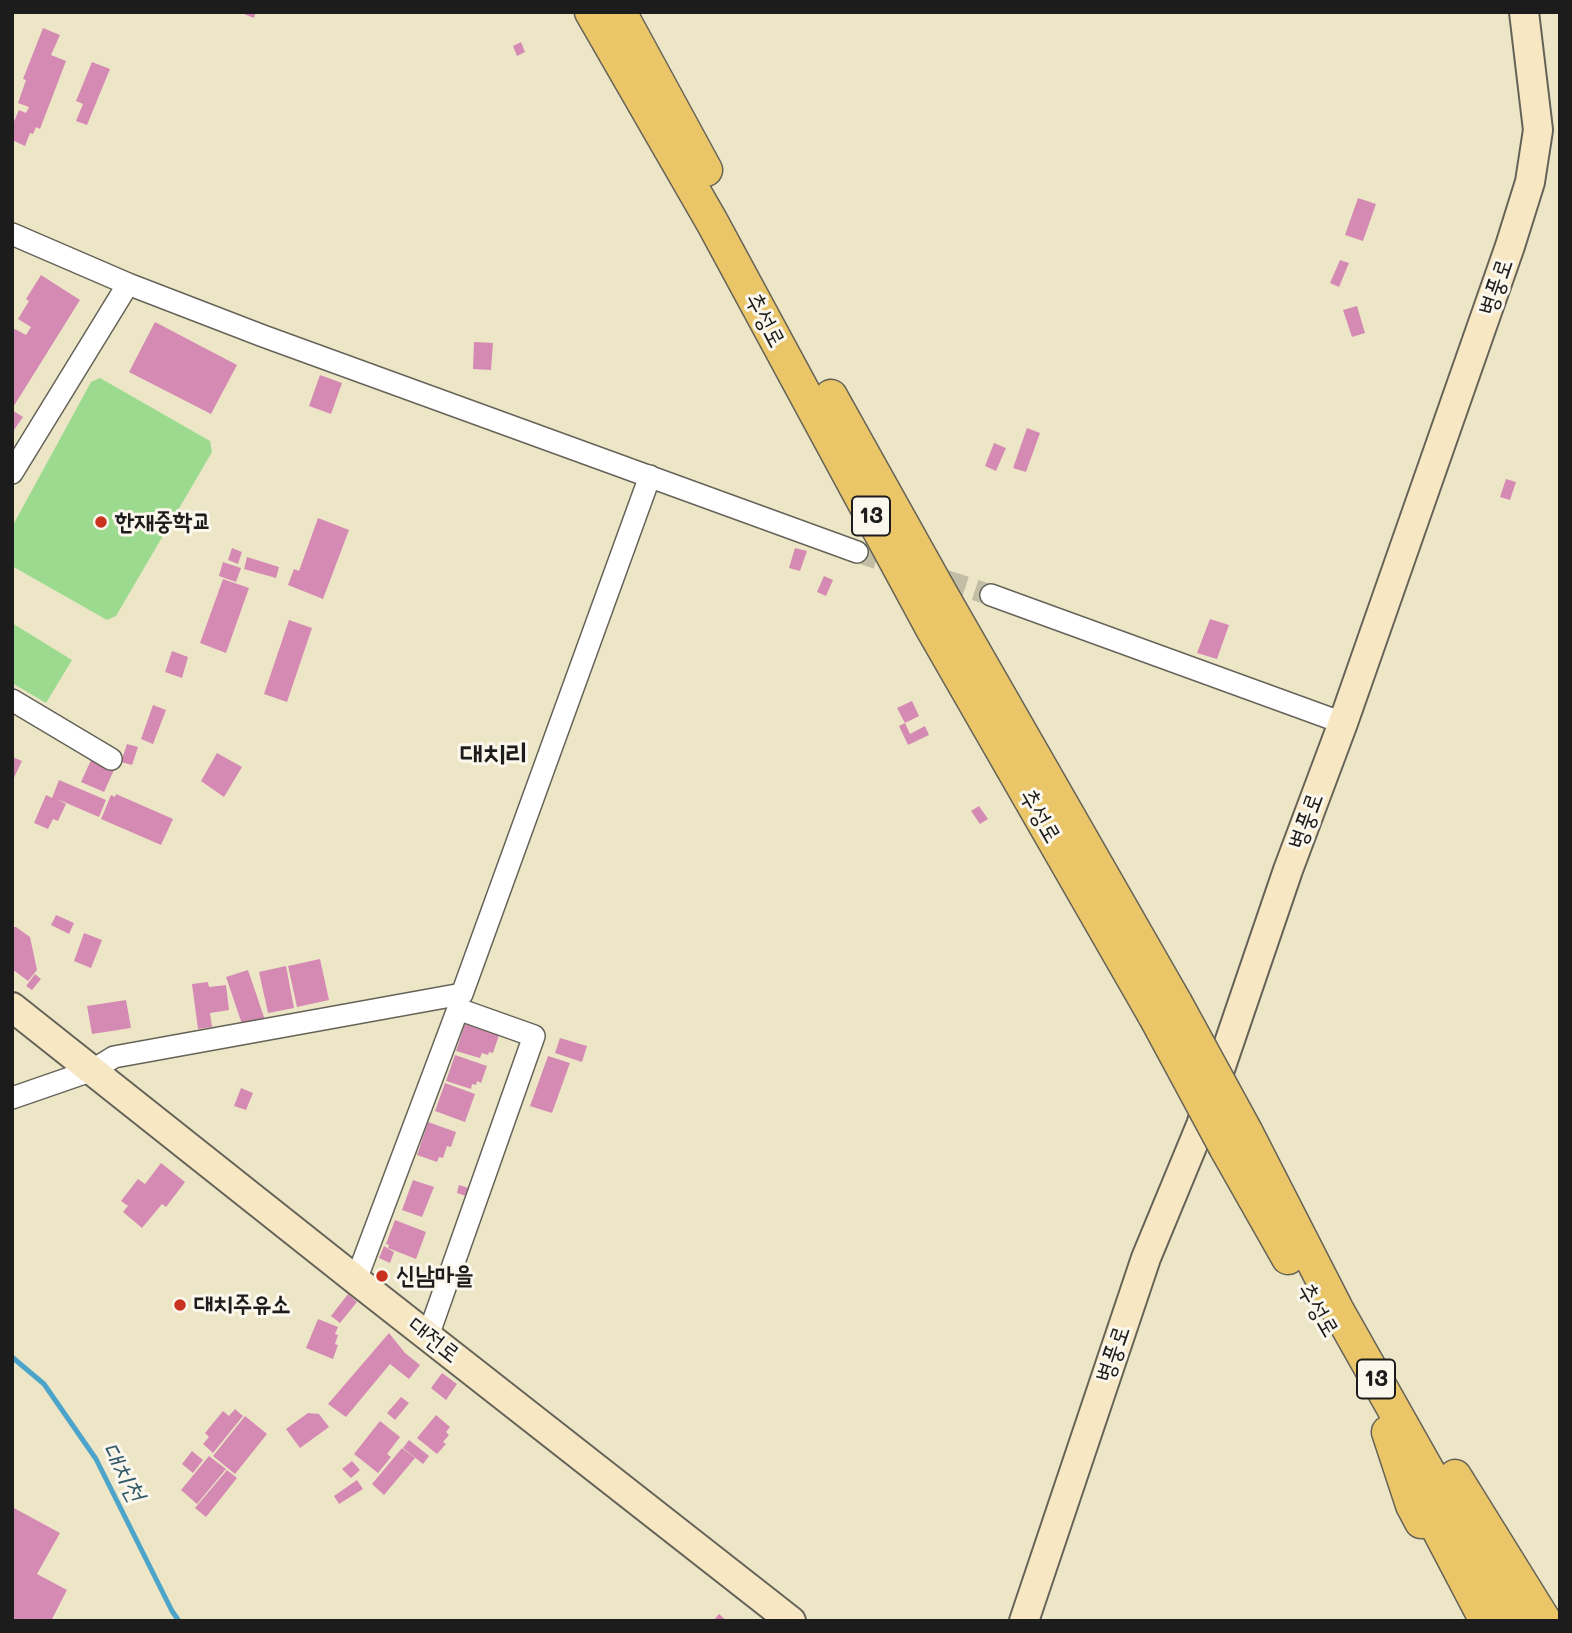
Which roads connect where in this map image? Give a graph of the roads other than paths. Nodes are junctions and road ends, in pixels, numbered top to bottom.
1 (592, 12) edge
2 (620, 12) edge
3 (1524, 12) edge
4 (12, 234) edge
5 (128, 284) junction
6 (12, 473) edge
7 (650, 476) junction
8 (857, 552) tunnel mouth
9 (991, 595) tunnel mouth
10 (12, 699) edge
11 (1343, 723) junction
12 (111, 759) dead end
13 (460, 1002) junction
14 (12, 1007) edge
15 (1166, 1010) junction
16 (93, 1070) junction
17 (12, 1098) edge
18 (1236, 1140) junction
19 (356, 1280) junction
20 (1337, 1309) junction
21 (428, 1335) junction
22 (1388, 1432) junction
23 (791, 1621) edge
24 (1024, 1621) edge
25 (1471, 1621) edge
26 (1486, 1621) edge
27 (1513, 1621) edge
28 (1545, 1621) edge

1 - 15 main road, 추성로 / 13
2 - 15 main road, 추성로 / 13
3 - 11 street, 병풍로
4 - 5 street
5 - 6 street
5 - 7 street
7 - 8 street
7 - 13 street
9 - 11 street
10 - 12 street
11 - 24 street, 병풍로
13 - 16 street
13 - 19 street
13 - 21 street
14 - 16 street, 대전로
15 - 18 main road, 추성로 / 13, bridge
16 - 17 street
16 - 19 street, 대전로
18 - 20 main road, 추성로 / 13
18 - 22 main road, 추성로 / 13
19 - 21 street, 대전로
20 - 27 main road, 추성로 / 13
20 - 28 main road
21 - 23 street, 대전로
22 - 25 main road
22 - 26 main road, 추성로 / 13

